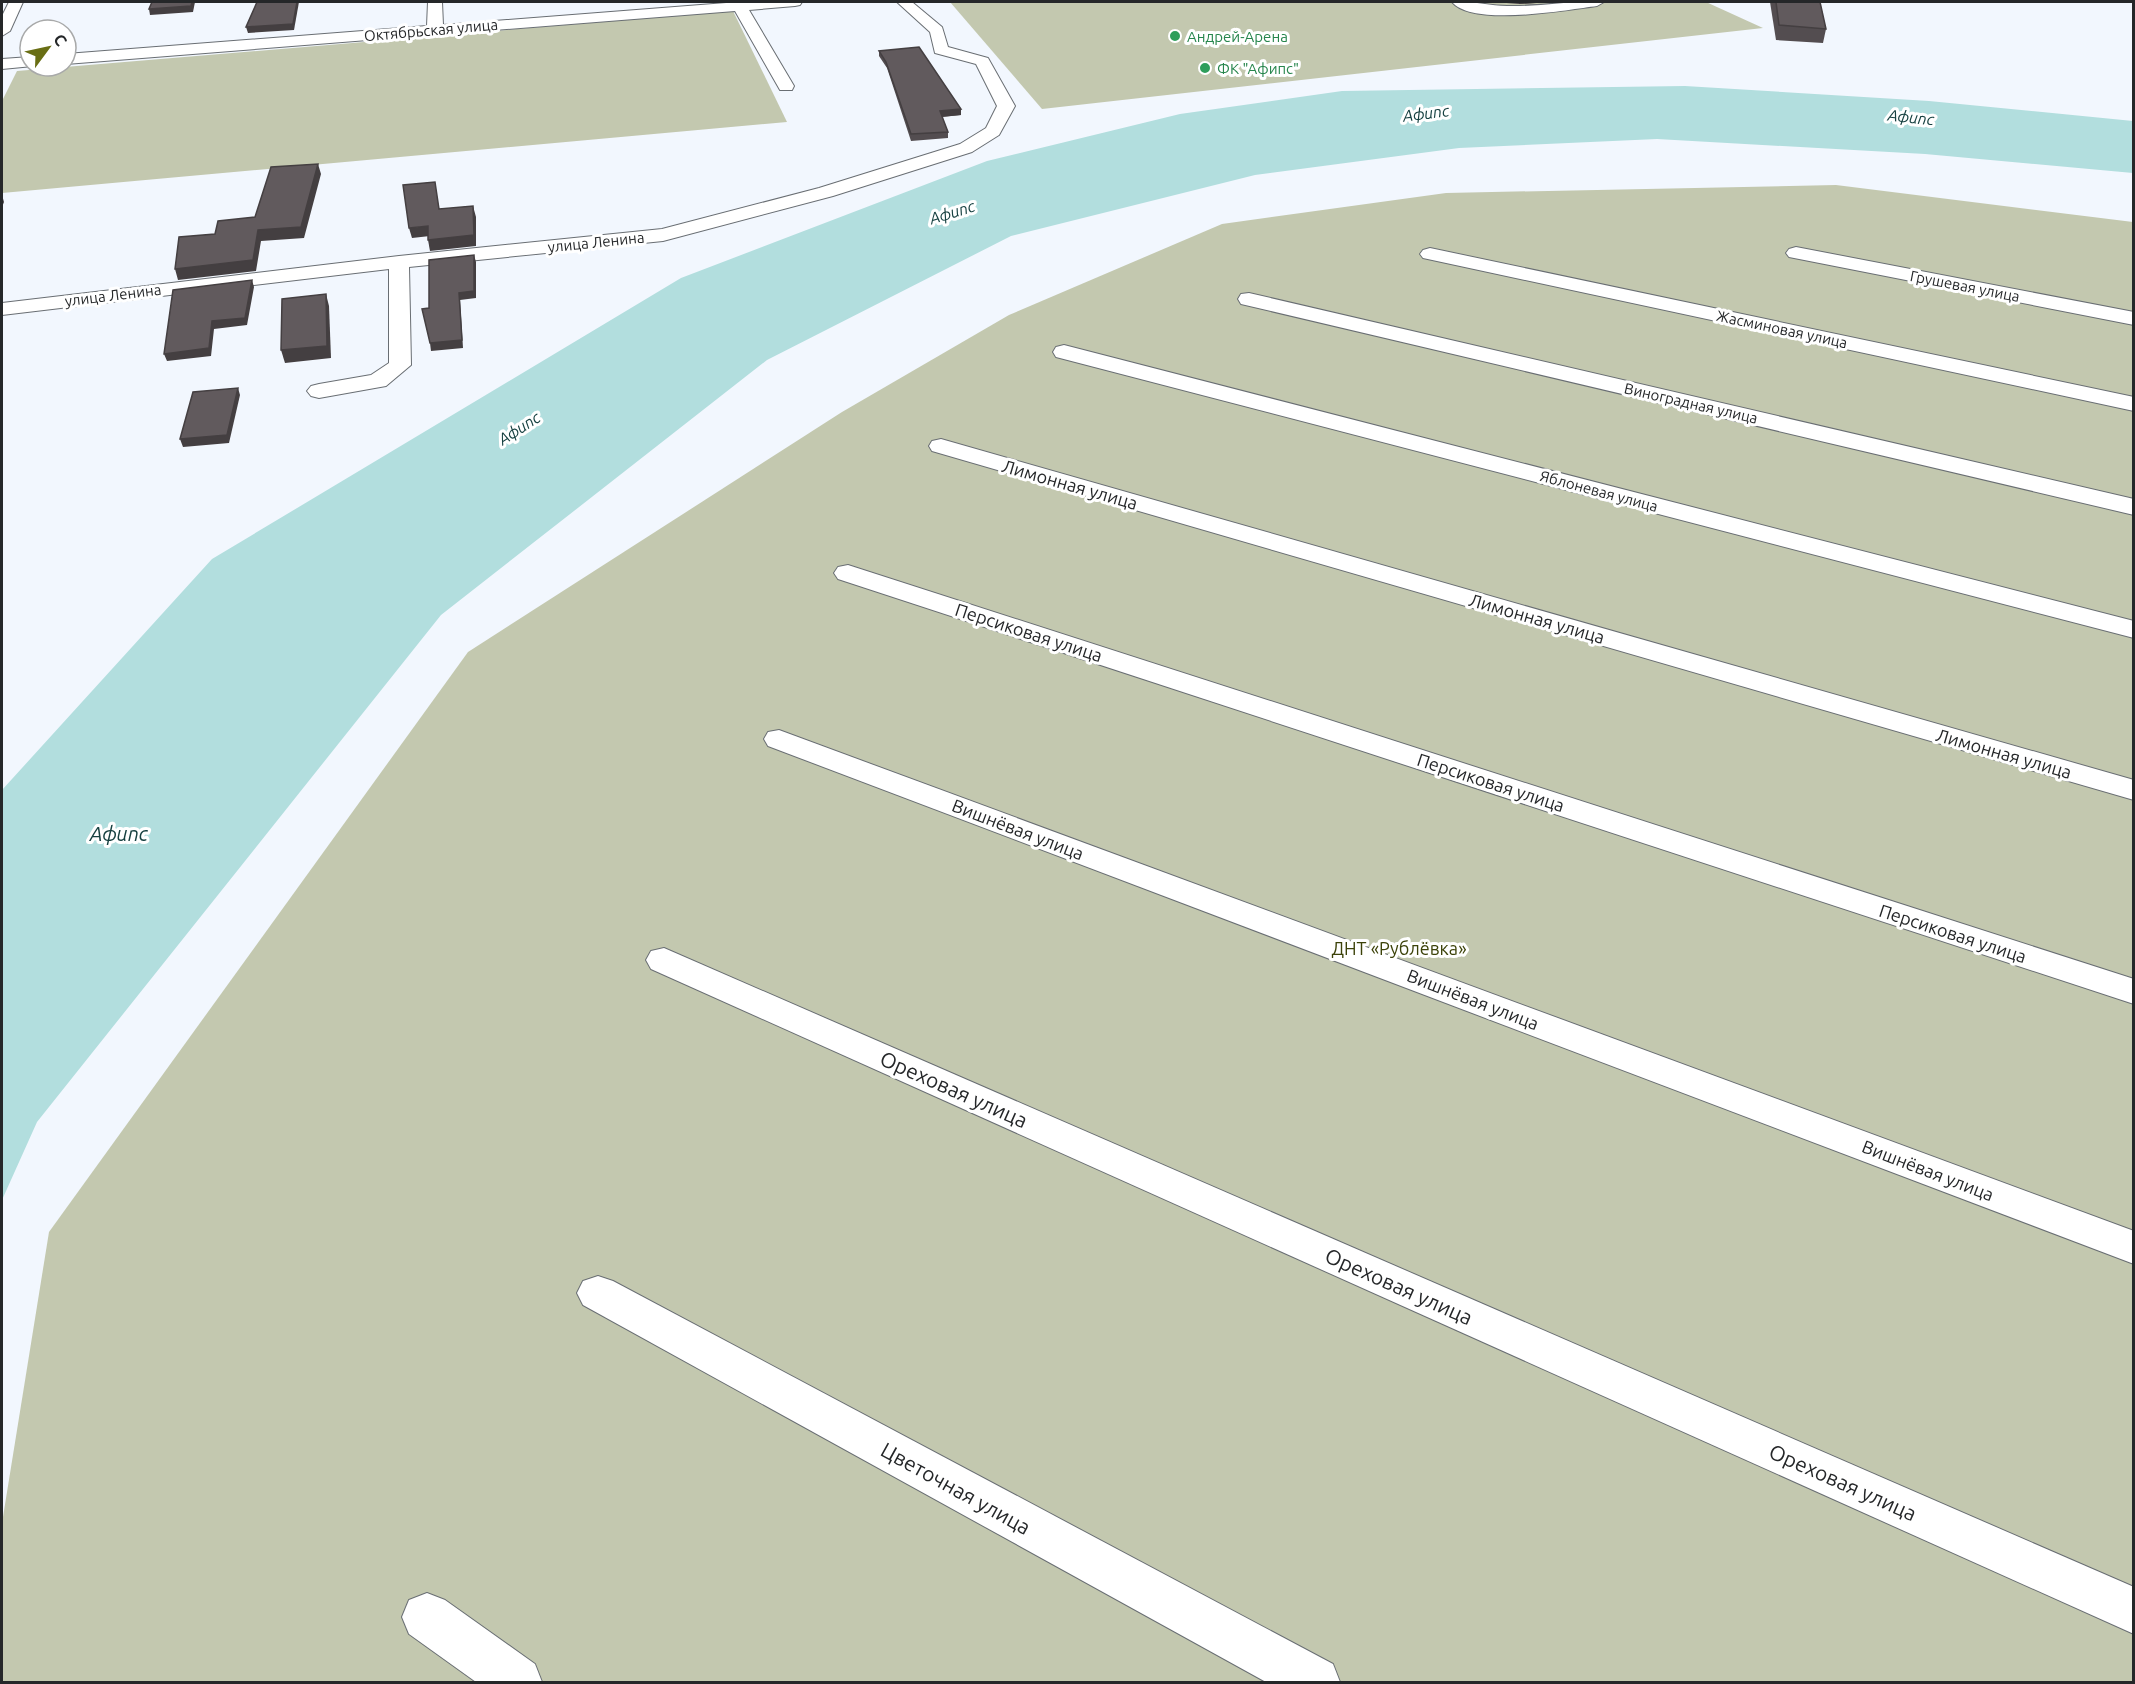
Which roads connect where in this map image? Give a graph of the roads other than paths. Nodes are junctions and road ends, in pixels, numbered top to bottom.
1 (16, 2) edge
2 (435, 2) edge
3 (795, 2) edge
4 (904, 2) edge
5 (1459, 2) edge
6 (1597, 2) edge
7 (739, 6) junction
8 (435, 30) junction
9 (2, 31) edge
10 (78, 58) edge
11 (18, 63) edge
12 (2, 64) edge
13 (786, 86) dead end
14 (1796, 253) dead end
15 (1430, 254) dead end
16 (399, 262) junction
17 (1249, 299) dead end
18 (2, 309) edge
19 (2133, 319) edge
20 (1064, 352) dead end
21 (319, 391) dead end
22 (2133, 404) edge
23 (941, 446) dead end
24 (2133, 507) edge
25 (848, 573) dead end
26 (2133, 630) edge
27 (779, 739) dead end
28 (2133, 790) edge
29 (664, 960) dead end
30 (2133, 992) edge
31 (2133, 1248) edge
32 (598, 1293) dead end
33 (2133, 1611) edge
34 (427, 1617) dead end
35 (517, 1683) edge
36 (1315, 1683) edge

1 - 9 street
2 - 8 street
3 - 7 street, Октябрьская улица
4 - 16 street, улица Ленина
5 - 6 street
7 - 8 street, Октябрьская улица
7 - 13 street
8 - 10 street, Октябрьская улица
11 - 12 street
14 - 19 street, Грушевая улица
15 - 22 street, Жасминовая улица
16 - 18 street, улица Ленина
16 - 21 street
17 - 24 street, Виноградная улица
20 - 26 street, Яблоневая улица
23 - 28 street, Лимонная улица
25 - 30 street, Персиковая улица
27 - 31 street, Вишнёвая улица
29 - 33 street, Ореховая улица
32 - 36 street, Цветочная улица
34 - 35 street

